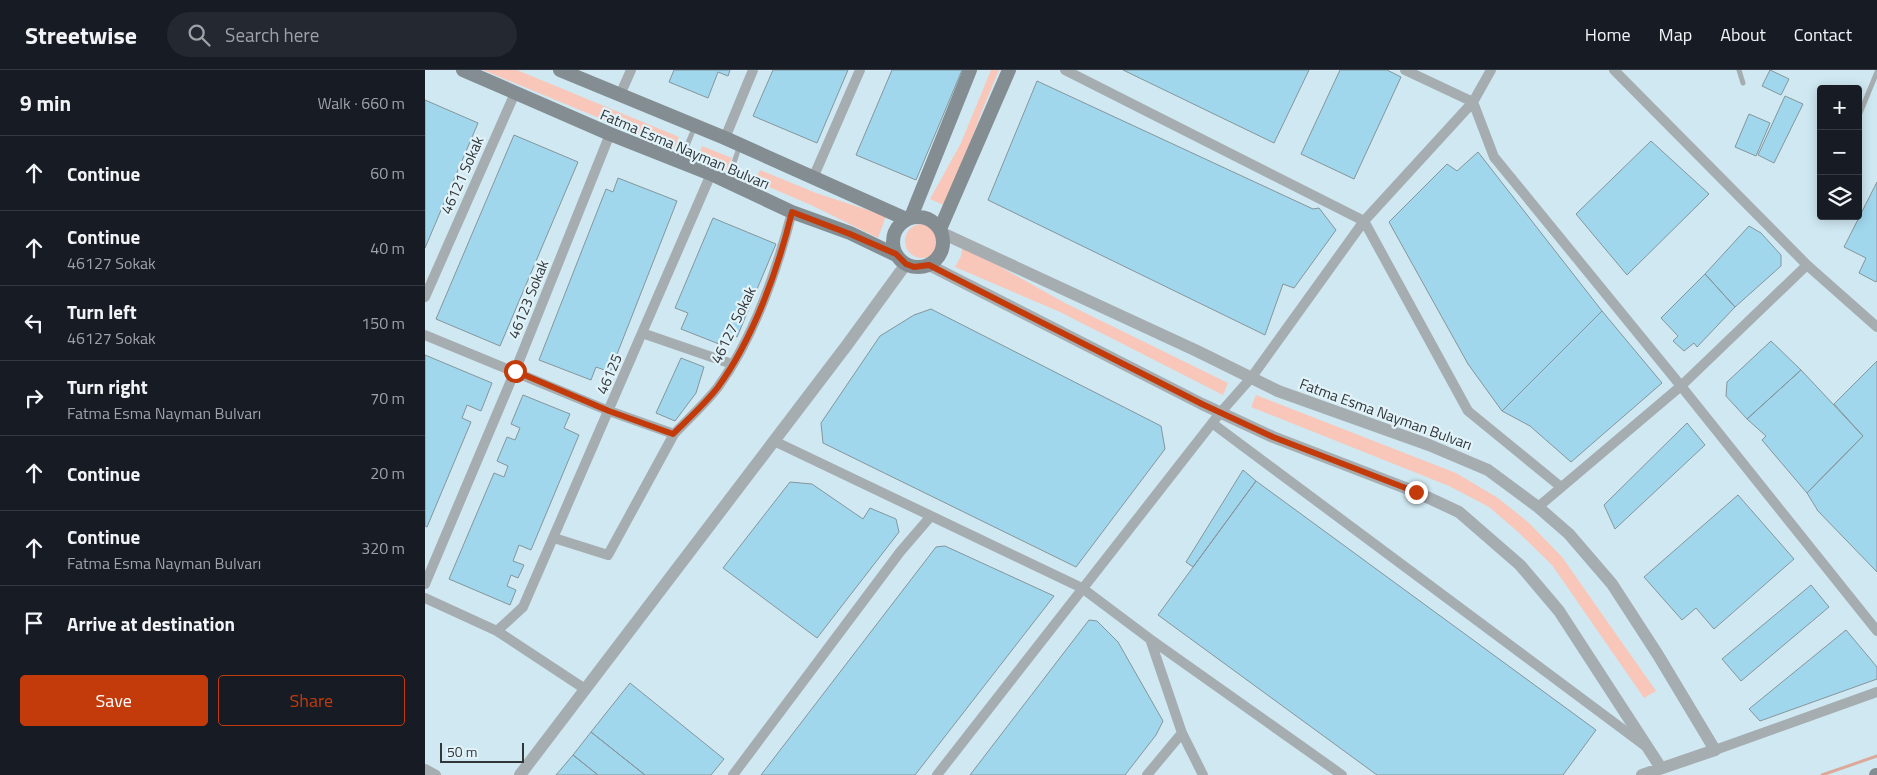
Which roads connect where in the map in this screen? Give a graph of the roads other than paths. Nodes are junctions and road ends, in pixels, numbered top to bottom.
1 (463, 70) edge
2 (560, 70) edge
3 (631, 70) edge
4 (753, 70) edge
5 (860, 70) edge
6 (970, 70) edge
7 (1009, 70) edge
8 (1065, 70) edge
9 (1405, 70) edge
10 (1491, 70) edge
11 (1614, 70) edge
12 (1739, 70) edge
13 (1877, 72) edge
14 (1743, 83) dead end
15 (515, 93) junction
16 (621, 95) junction
17 (1473, 102) junction
18 (1862, 108) edge
19 (695, 126) junction
20 (610, 134) junction
21 (725, 138) junction
22 (740, 145) junction
23 (680, 162) junction
24 (711, 174) junction
25 (813, 178) junction
26 (727, 182) junction
27 (792, 212) junction
28 (908, 218) junction
29 (1364, 221) junction
30 (941, 231) junction
31 (901, 259) junction
32 (929, 265) junction
33 (1807, 265) junction
34 (425, 297) edge
35 (1877, 327) edge
36 (643, 333) junction
37 (425, 334) edge
38 (732, 364) junction
39 (515, 371) junction
40 (1251, 378) junction
41 (1681, 386) junction
42 (609, 411) junction
43 (1220, 413) junction
44 (1212, 424) junction
45 (673, 434) junction
46 (774, 441) junction
47 (1561, 487) junction
48 (1538, 506) junction
49 (931, 516) junction
50 (553, 538) junction
51 (425, 584) edge
52 (1082, 588) junction
53 (425, 598) edge
54 (497, 631) junction
55 (1877, 631) edge
56 (1150, 639) junction
57 (585, 690) junction
58 (1877, 692) edge
59 (1182, 733) junction
60 (1649, 748) junction
61 (1715, 750) junction
62 (425, 768) edge
63 (1661, 768) junction
64 (436, 775) edge
65 (520, 775) edge
66 (733, 775) edge
67 (937, 775) edge
68 (1147, 775) edge
69 (1203, 775) edge
70 (1342, 775) edge
71 (1642, 775) edge

1 - 15 main road, Fatma Esma Nayman Bulvarı
2 - 16 main road, Fatma Esma Nayman Bulvarı
3 - 16 street
4 - 21 street
5 - 25 street
6 - 28 main road
7 - 30 main road
8 - 29 street
9 - 17 street
10 - 17 street
11 - 33 street
12 - 14 lane
13 - 18 lane
15 - 20 main road, Fatma Esma Nayman Bulvarı
15 - 34 street, 46121 Sokak
16 - 19 main road, Fatma Esma Nayman Bulvarı
17 - 29 street
17 - 41 street
19 - 21 main road, Fatma Esma Nayman Bulvarı
19 - 23 lane
20 - 23 main road, Fatma Esma Nayman Bulvarı
20 - 39 street, 46123 Sokak
21 - 22 main road, Fatma Esma Nayman Bulvarı
22 - 25 main road, Fatma Esma Nayman Bulvarı
22 - 26 lane
23 - 24 main road, Fatma Esma Nayman Bulvarı
24 - 26 main road, Fatma Esma Nayman Bulvarı
24 - 36 street, 46125
25 - 28 main road, Fatma Esma Nayman Bulvarı
26 - 27 main road, Fatma Esma Nayman Bulvarı
27 - 31 main road, Fatma Esma Nayman Bulvarı
27 - 38 street, 46127 Sokak
28 - 30 main road
28 - 31 main road
29 - 40 street
29 - 47 street
30 - 32 main road
30 - 40 street, Fatma Esma Nayman Bulvarı
31 - 32 main road
31 - 46 street
32 - 43 street
33 - 35 street
33 - 41 street
36 - 38 street
36 - 42 street, 46125
37 - 39 street
38 - 45 street, 46127 Sokak
39 - 42 street
39 - 51 street, 46123 Sokak
40 - 43 street
40 - 48 street, Fatma Esma Nayman Bulvarı
41 - 47 street
41 - 55 street
42 - 45 street
42 - 50 street, 46125
43 - 44 street
43 - 60 street
44 - 52 street
44 - 60 street
45 - 50 street, 46127 Sokak
46 - 49 street
46 - 57 street
47 - 48 street
48 - 61 street, Fatma Esma Nayman Bulvarı
49 - 52 street
49 - 66 street
50 - 54 street, 46125
52 - 56 street
52 - 67 street
53 - 54 street
54 - 57 street
56 - 59 street
56 - 70 street
57 - 65 street
58 - 61 street
59 - 68 street
59 - 69 street
60 - 63 street
61 - 63 street
62 - 64 street
63 - 71 street

